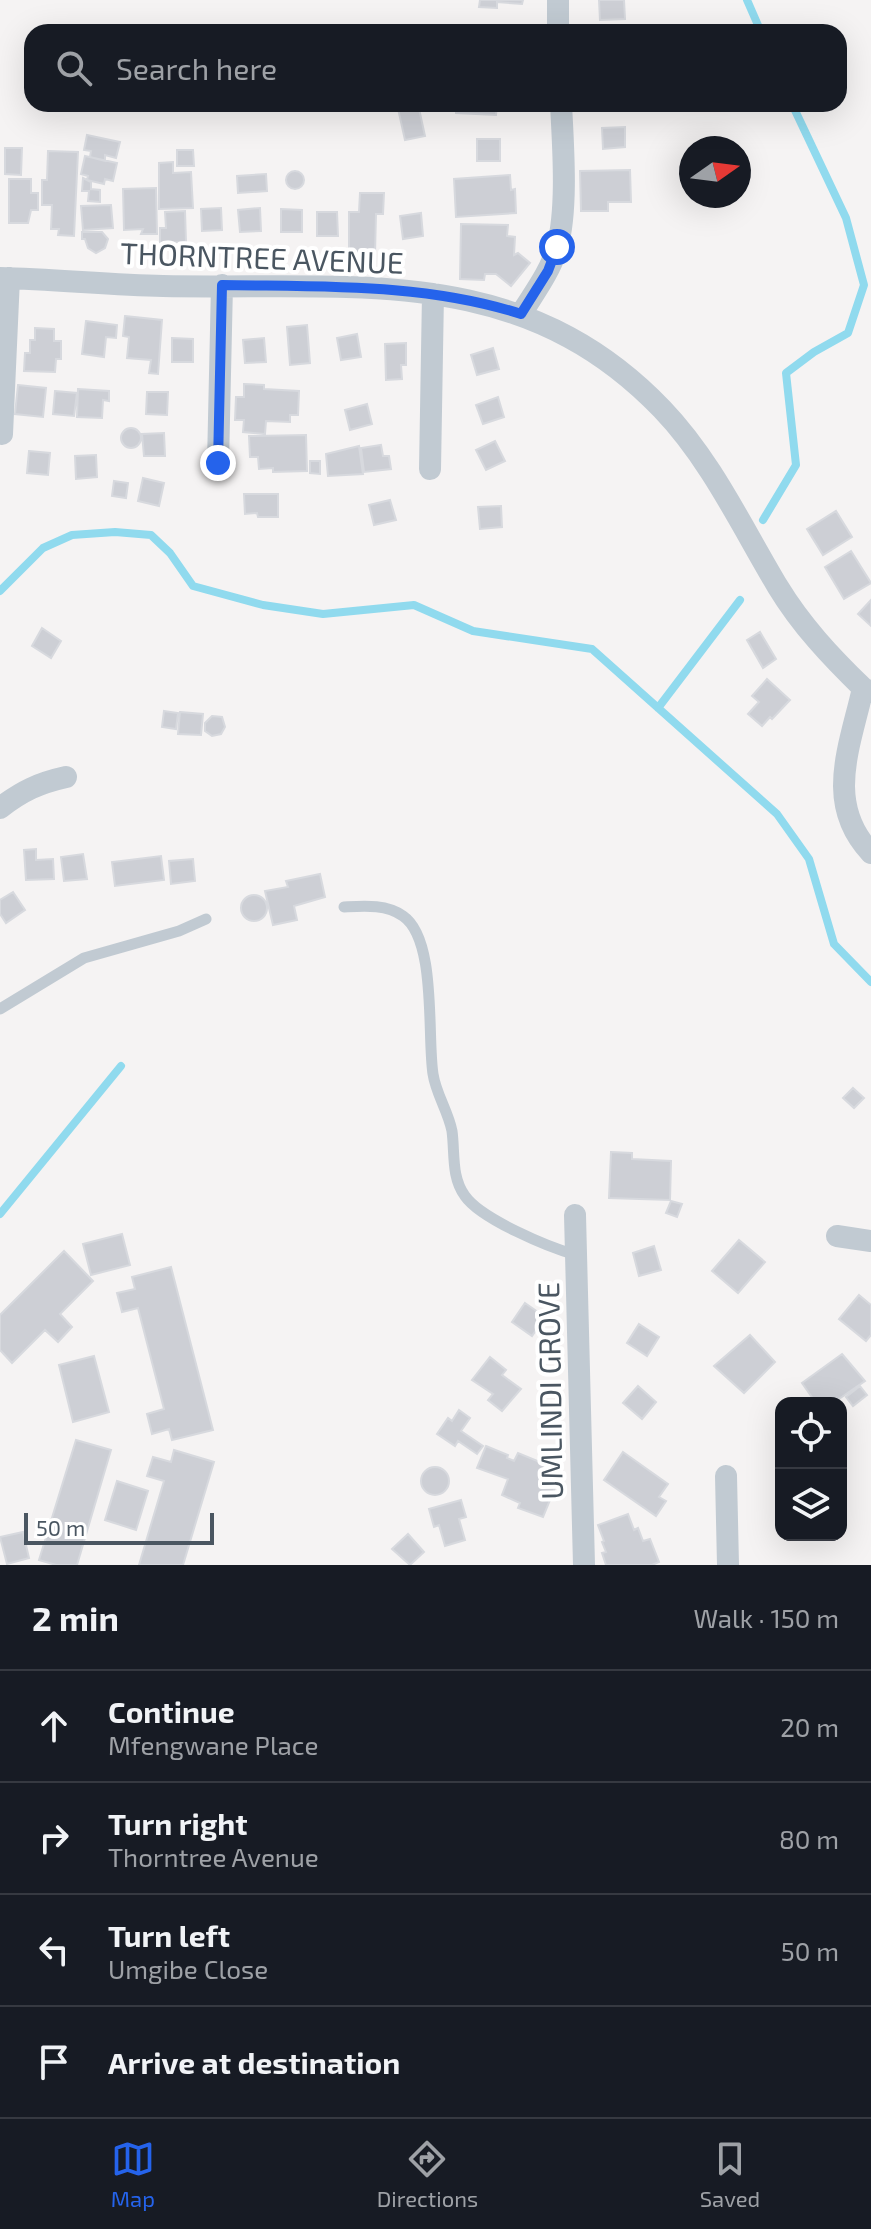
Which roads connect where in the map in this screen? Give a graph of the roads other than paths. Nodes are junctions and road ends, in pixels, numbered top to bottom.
1 (558, 0) edge
2 (558, 24) edge
3 (561, 112) edge
4 (5, 278) edge
5 (222, 285) junction
6 (433, 294) junction
7 (521, 314) junction
8 (2, 434) dead end
9 (218, 463) dead end
10 (430, 469) dead end
11 (867, 690) edge
12 (66, 777) dead end
13 (0, 808) edge
14 (871, 853) edge
15 (344, 907) dead end
16 (206, 919) dead end
17 (0, 1009) edge
18 (575, 1215) dead end
19 (837, 1236) dead end
20 (871, 1241) edge
21 (576, 1255) junction
22 (726, 1476) dead end
23 (584, 1565) edge
24 (728, 1565) edge

1 - 2 street
3 - 7 street
4 - 5 street, THORNTREE AVENUE
4 - 8 street
5 - 6 street, THORNTREE AVENUE
5 - 9 street
6 - 7 street, THORNTREE AVENUE
6 - 10 street
7 - 11 street, THORNTREE AVENUE
11 - 14 street
12 - 13 street
15 - 21 lane
16 - 17 lane
18 - 21 street, UMLINDI GROVE
19 - 20 street
21 - 23 street, UMLINDI GROVE
22 - 24 street

